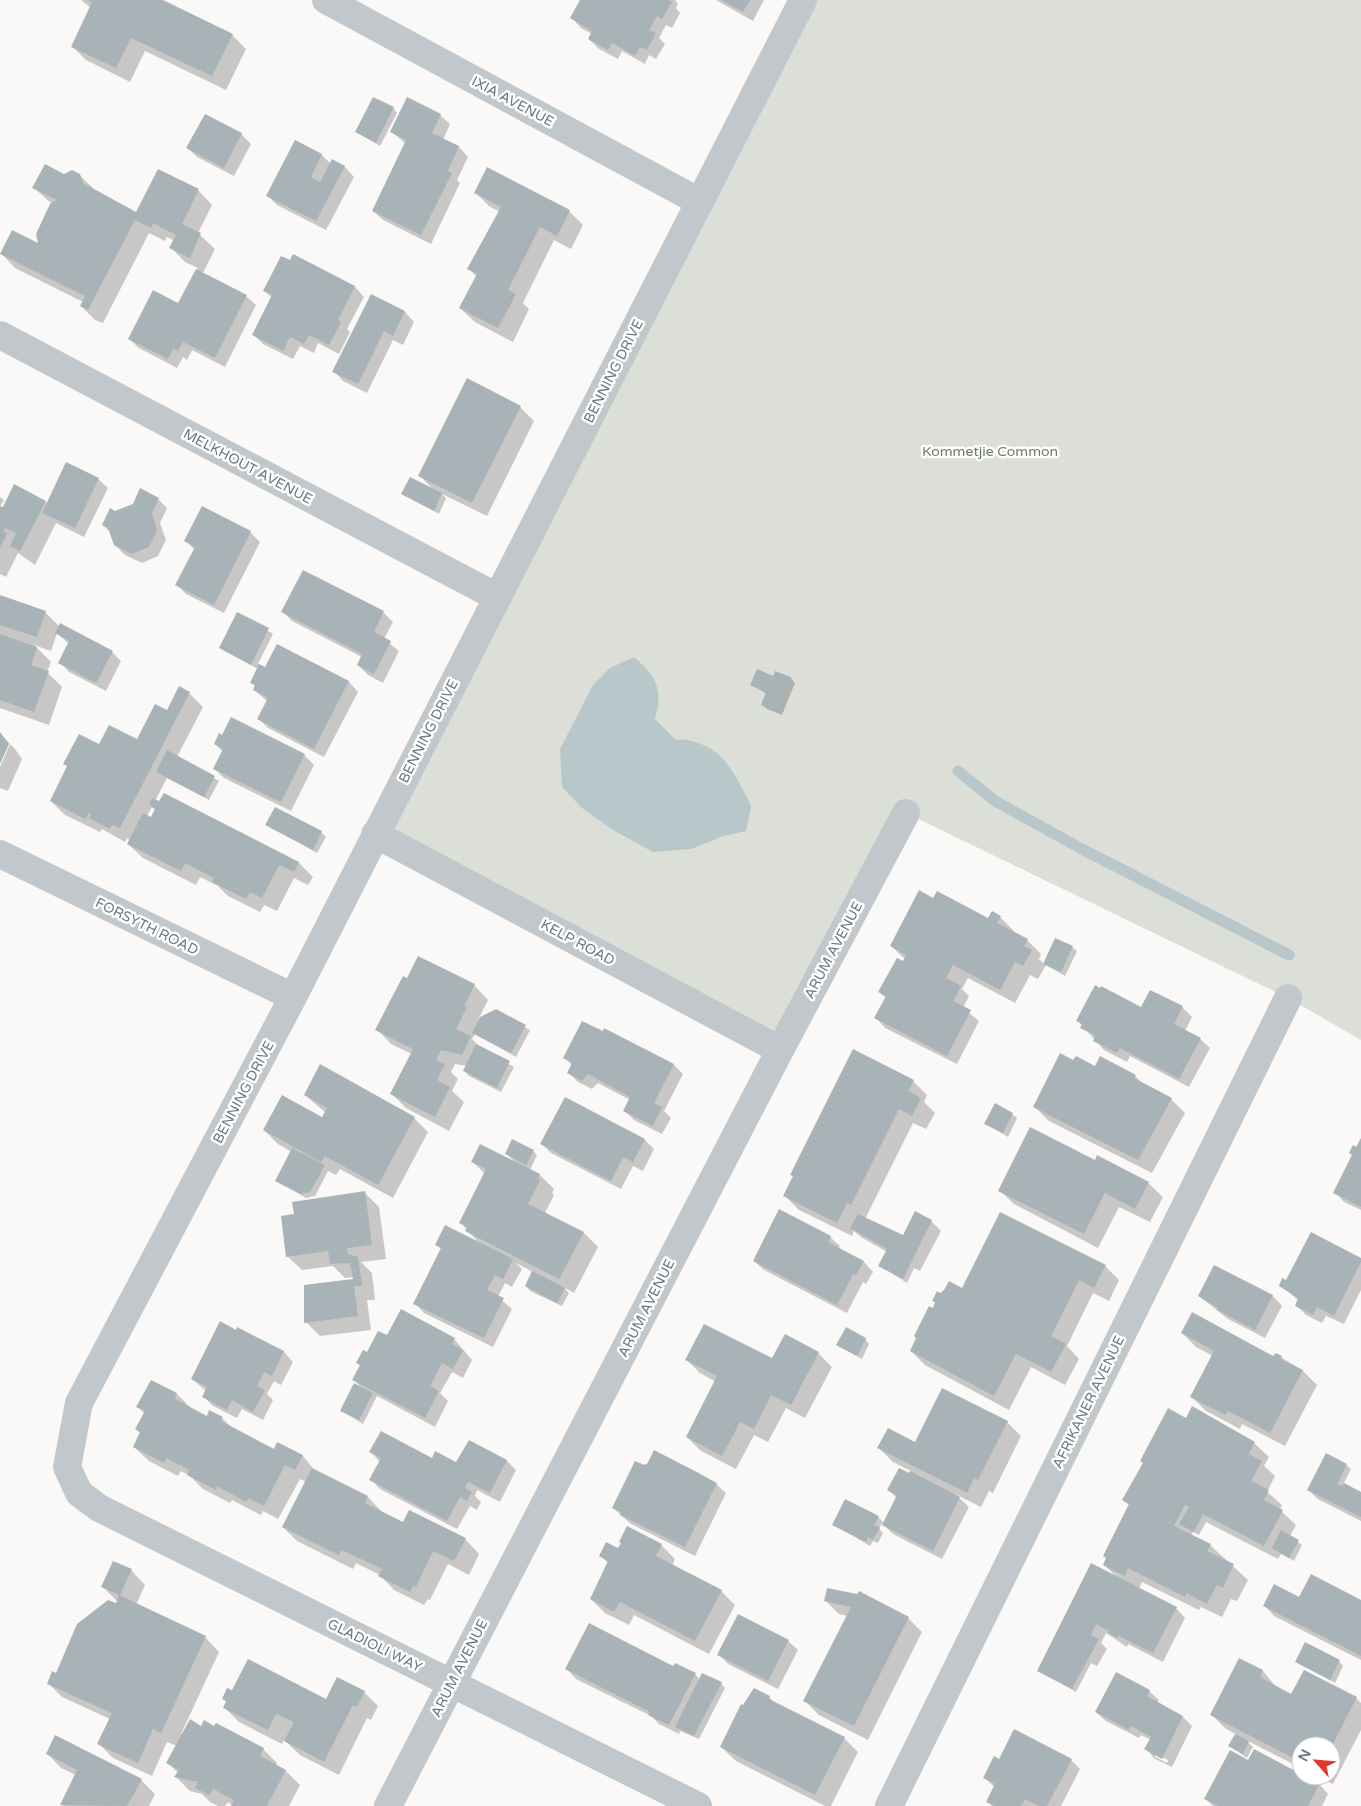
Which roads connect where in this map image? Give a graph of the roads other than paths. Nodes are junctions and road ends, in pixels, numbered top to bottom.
1 (326, 0) edge
2 (803, 0) edge
3 (700, 202) junction
4 (0, 335) edge
5 (497, 597) junction
6 (906, 813) dead end
7 (375, 834) junction
8 (0, 854) edge
9 (293, 997) junction
10 (1288, 998) dead end
11 (780, 1050) junction
12 (67, 1467) joint
13 (452, 1683) junction
14 (388, 1806) edge
15 (698, 1806) edge
16 (889, 1806) edge

1 - 3 street, IXIA AVENUE
2 - 3 street, BENNING DRIVE
3 - 5 street, BENNING DRIVE
4 - 5 street, MELKHOUT AVENUE
5 - 7 street, BENNING DRIVE
6 - 11 street, ARUM AVENUE
7 - 9 street, BENNING DRIVE
7 - 11 street, KELP ROAD
8 - 9 street, FORSYTH ROAD
9 - 12 street, BENNING DRIVE
10 - 16 street, AFRIKANER AVENUE
11 - 13 street, ARUM AVENUE
12 - 13 street, GLADIOLI WAY
13 - 14 street, ARUM AVENUE
13 - 15 street, GLADIOLI WAY

